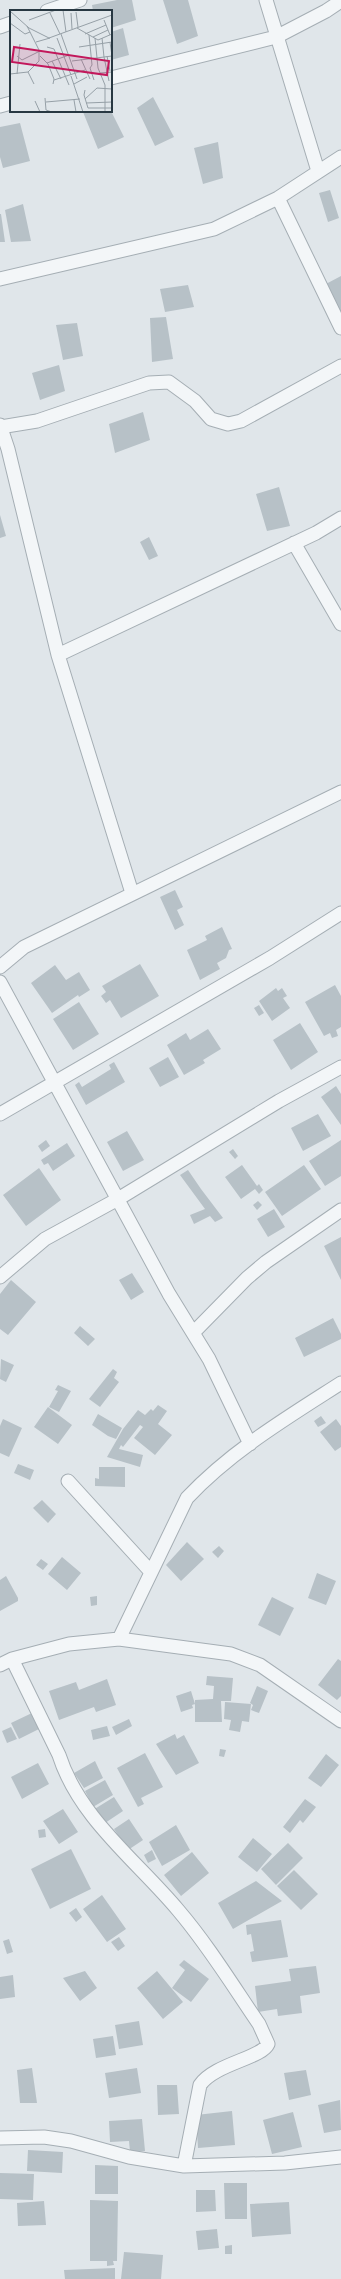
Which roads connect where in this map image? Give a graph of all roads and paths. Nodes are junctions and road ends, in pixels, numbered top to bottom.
1 (80, 0) edge
2 (266, 0) edge
3 (341, 1) edge
4 (50, 10) edge
5 (10, 23) edge
6 (0, 27) edge
7 (276, 37) junction
8 (112, 78) edge
9 (10, 103) edge
10 (0, 106) edge
11 (341, 157) edge
12 (318, 171) junction
13 (278, 198) junction
14 (0, 279) edge
15 (341, 328) edge
16 (341, 366) edge
17 (0, 426) edge
18 (341, 518) edge
19 (294, 543) junction
20 (341, 624) edge
21 (58, 655) junction
22 (341, 792) edge
23 (132, 893) junction
24 (341, 913) edge
25 (0, 966) edge
26 (0, 982) edge
27 (341, 1067) edge
28 (54, 1081) junction
29 (0, 1114) edge
30 (118, 1199) junction
31 (341, 1210) edge
32 (0, 1277) edge
33 (193, 1333) junction
34 (341, 1383) edge
35 (250, 1444) junction
36 (68, 1481) dead end
37 (151, 1572) junction
38 (119, 1639) junction
39 (12, 1659) junction
40 (0, 1665) edge
41 (341, 1721) edge
42 (0, 2138) edge
43 (341, 2157) edge
44 (184, 2166) junction

1 - 4 street
2 - 7 street
3 - 7 street
5 - 6 street
7 - 8 street
7 - 12 street
9 - 10 street
11 - 12 street
12 - 13 street
13 - 14 street
13 - 15 street
16 - 17 street
17 - 21 street
18 - 19 street
19 - 20 street
19 - 21 street
21 - 23 street
22 - 23 street
23 - 25 street
24 - 28 street
26 - 28 street
27 - 30 street
28 - 29 street
28 - 30 street
30 - 32 street
30 - 33 street
31 - 33 street
33 - 35 street
34 - 35 street
35 - 37 street
36 - 37 street
37 - 38 street
38 - 39 street
38 - 41 street
39 - 40 street
39 - 44 street
42 - 44 street
43 - 44 street

